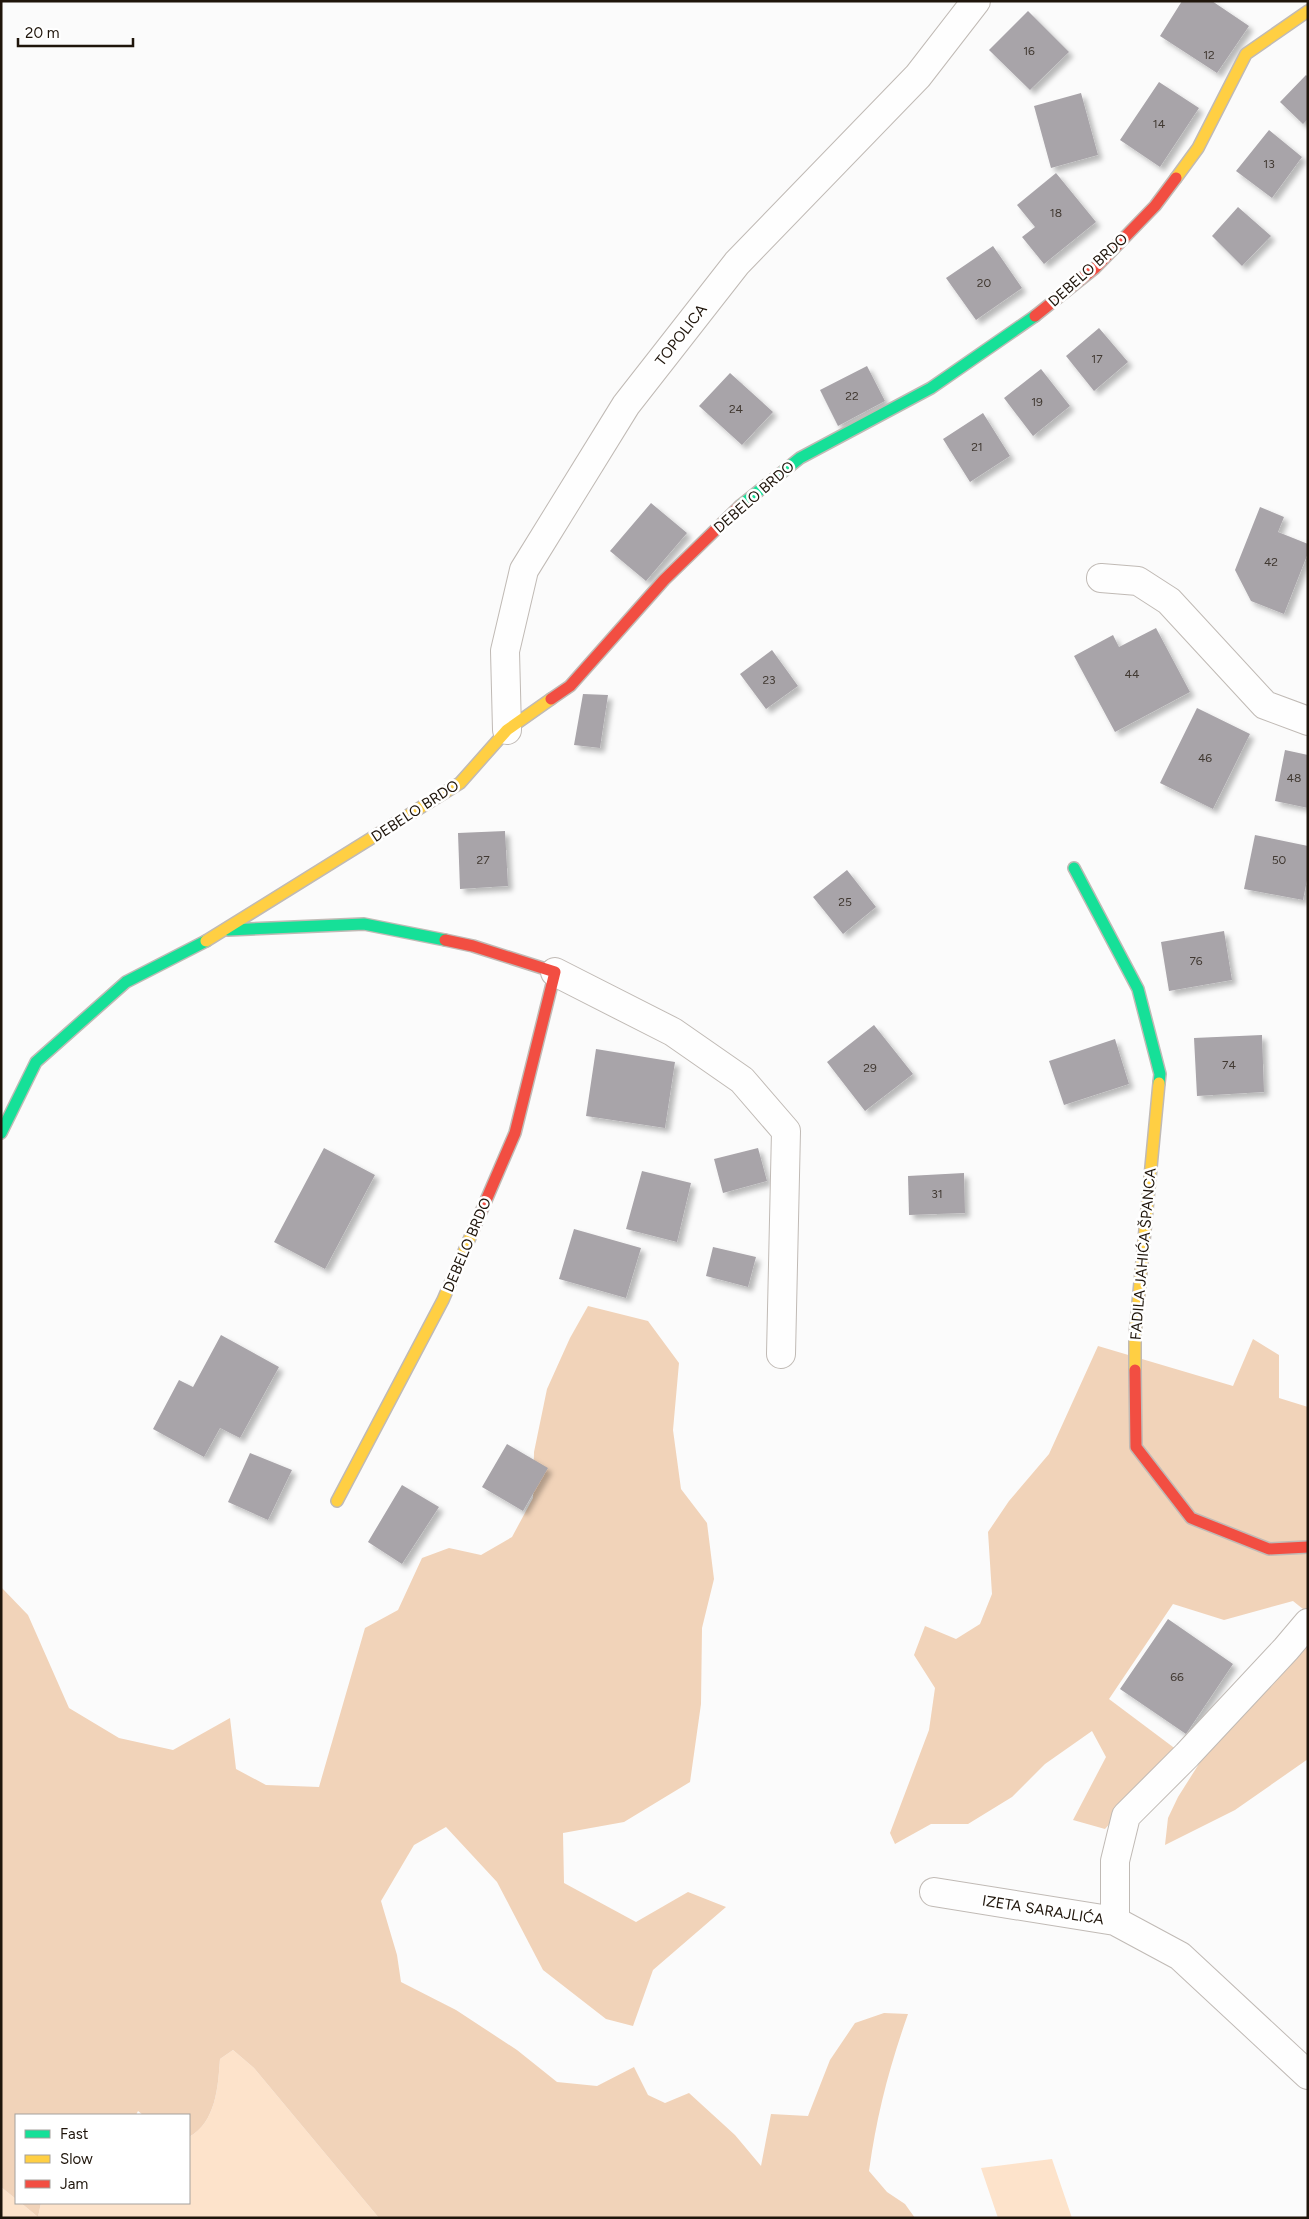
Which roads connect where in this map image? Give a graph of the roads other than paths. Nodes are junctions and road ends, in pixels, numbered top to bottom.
1 (976, 1) edge
2 (1308, 11) edge
3 (1101, 578) dead end
4 (1308, 721) edge
5 (507, 730) junction
6 (1074, 868) dead end
7 (224, 931) junction
8 (555, 972) junction
9 (1, 1134) edge
10 (781, 1354) dead end
11 (338, 1501) dead end
12 (1308, 1547) edge
13 (1308, 1623) edge
14 (934, 1892) dead end
15 (1115, 1921) junction
16 (1308, 2075) edge

1 - 5 street, TOPOLICA
2 - 5 street, DEBELO BRDO
3 - 4 street
5 - 7 street, DEBELO BRDO
6 - 12 street, FADILA JAHIĆA ŠPANCA
7 - 8 street, DEBELO BRDO
7 - 9 street, DEBELO BRDO
8 - 10 street, DEBELO BRDO
8 - 11 street, DEBELO BRDO
13 - 15 street
14 - 15 street, IZETA SARAJLIĆA
15 - 16 street, IZETA SARAJLIĆA

